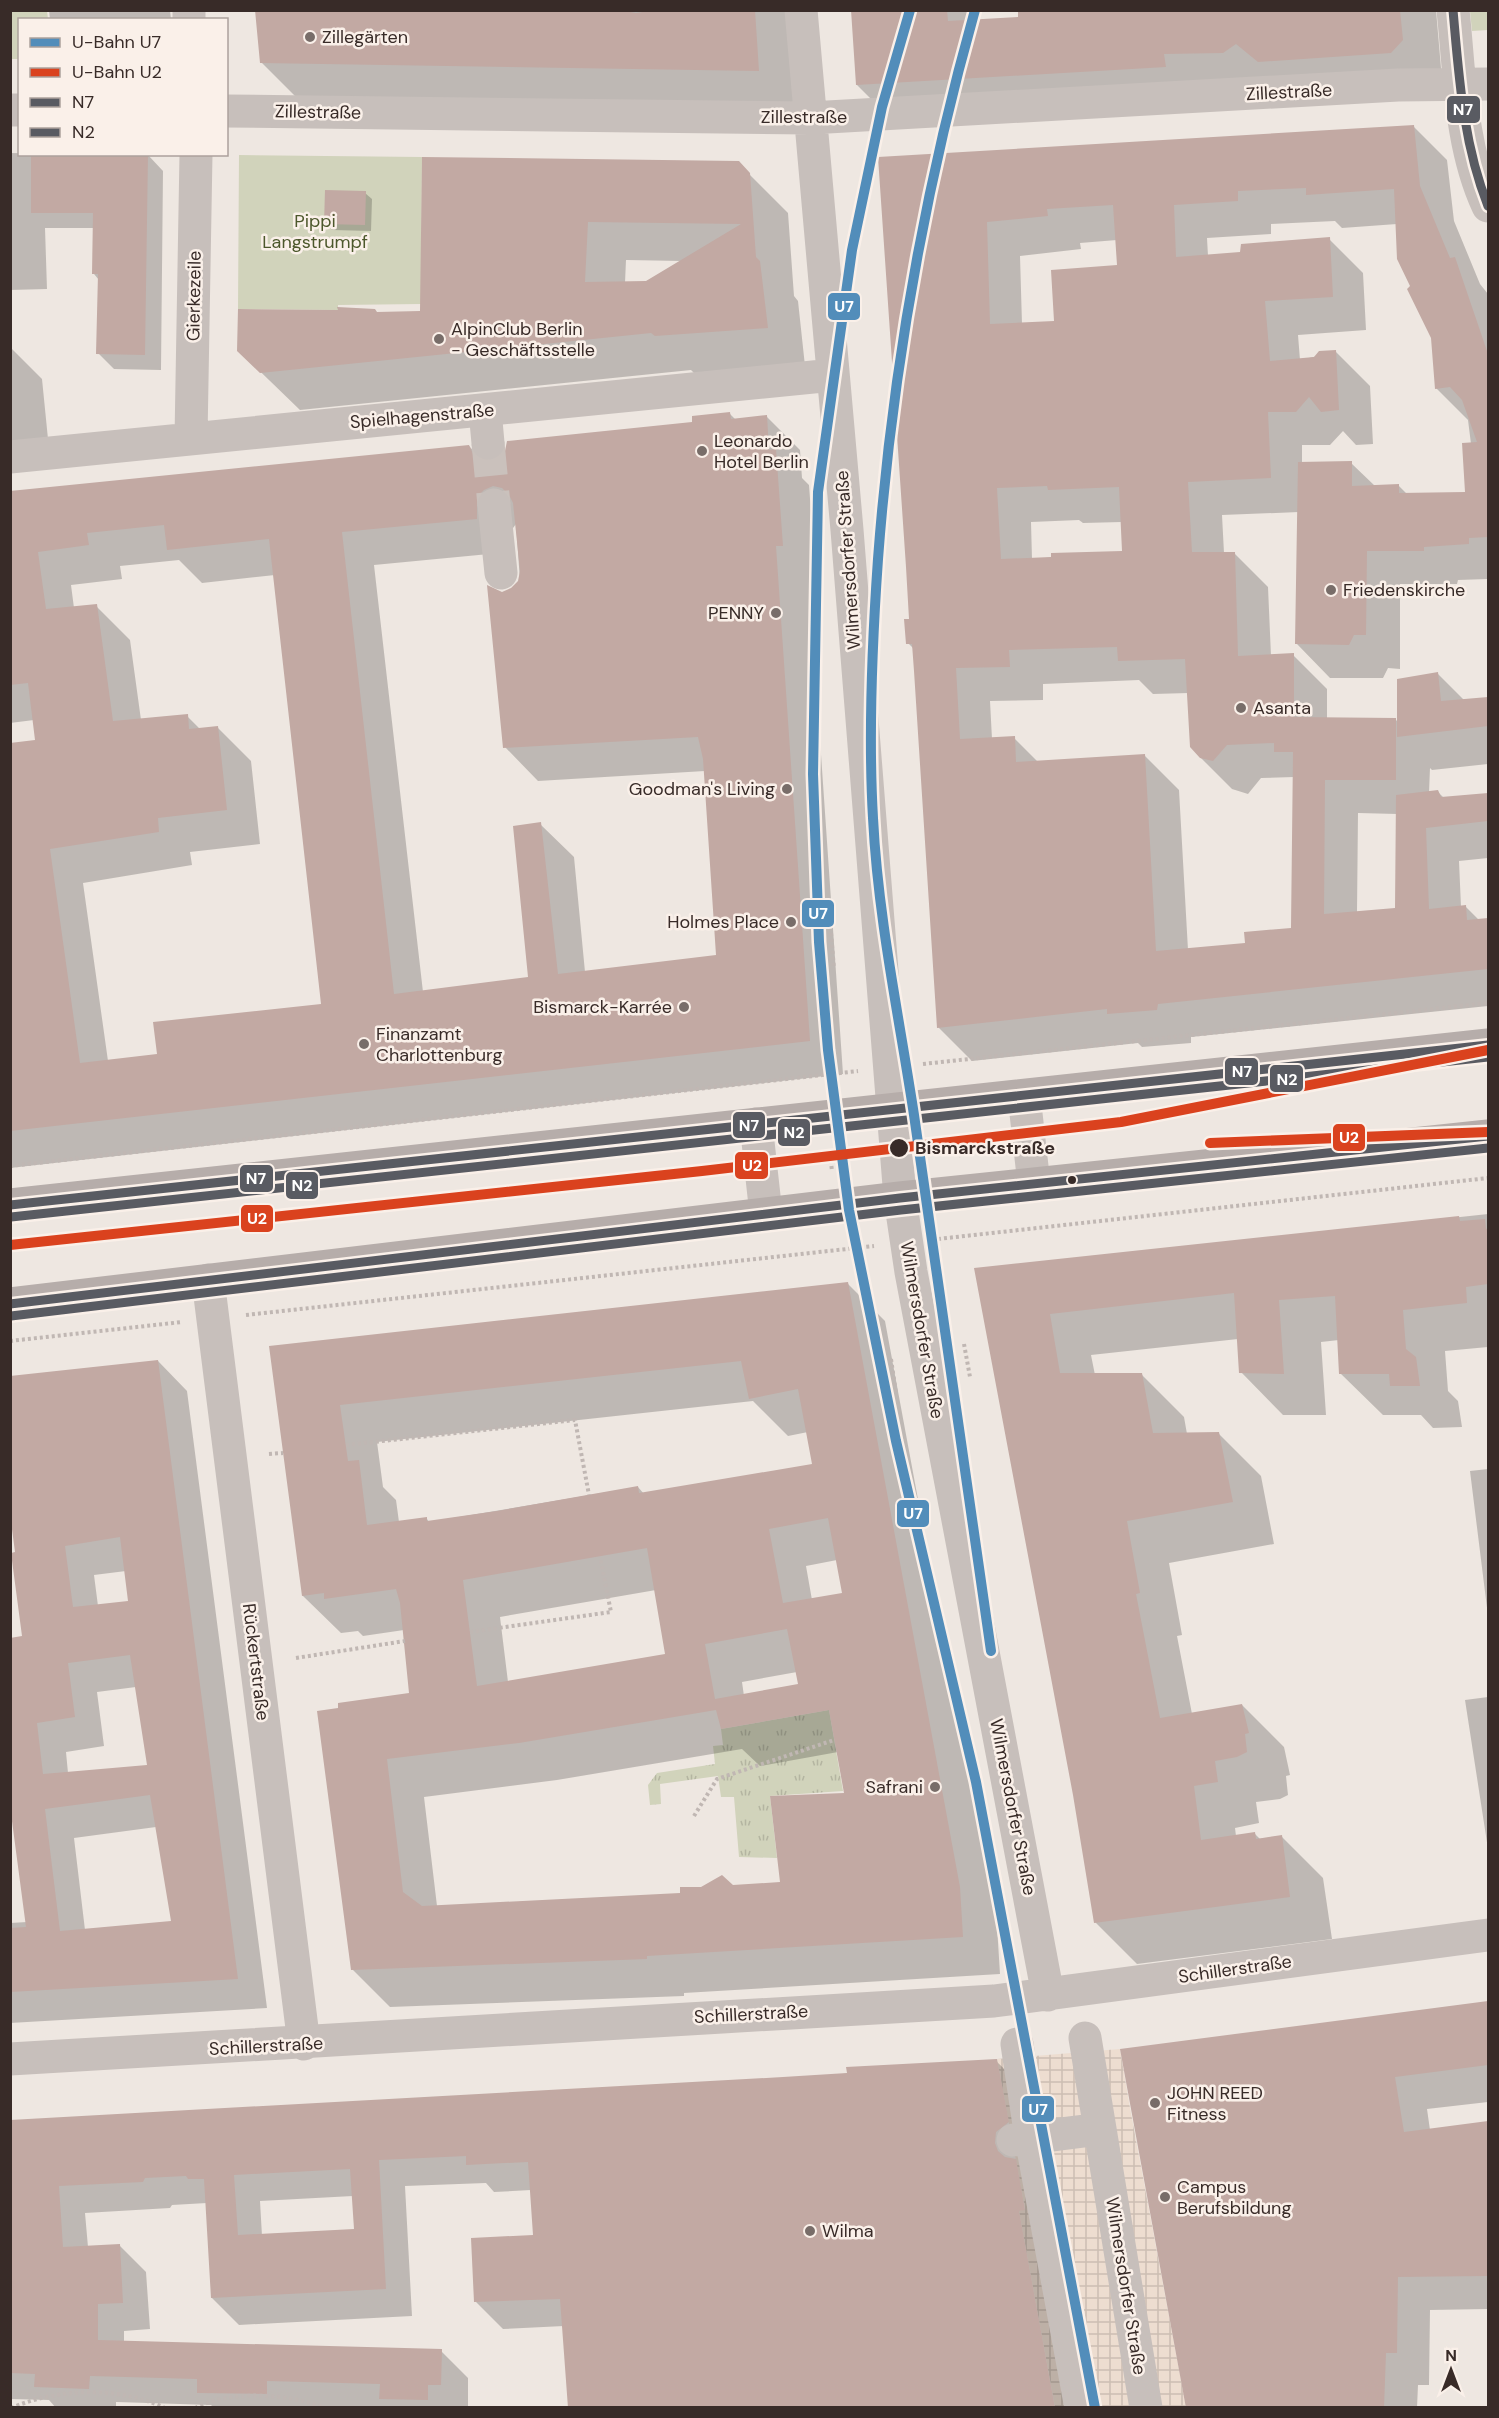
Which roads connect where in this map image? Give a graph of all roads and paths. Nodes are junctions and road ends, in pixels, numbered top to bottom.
1 (801, 10) edge
2 (1454, 10) edge
3 (1475, 85) edge
4 (228, 111) edge
5 (810, 118) junction
6 (196, 156) edge
7 (1488, 206) edge
8 (833, 375) junction
9 (485, 410) junction
10 (191, 438) junction
11 (488, 443) tunnel mouth
12 (10, 457) edge
13 (494, 505) tunnel mouth
14 (501, 573) dead end
15 (831, 933) dead end
16 (834, 969) dead end
17 (1488, 1003) edge
18 (1488, 1046) edge
19 (961, 1060) dead end
20 (803, 1079) dead end
21 (1024, 1096) junction
22 (894, 1109) junction
23 (756, 1125) junction
24 (1488, 1136) edge
25 (959, 1139) dead end
26 (830, 1154) dead end
27 (961, 1157) dead end
28 (10, 1166) edge
29 (832, 1171) dead end
30 (1488, 1178) edge
31 (1034, 1184) junction
32 (900, 1198) junction
33 (10, 1205) edge
34 (766, 1214) junction
35 (984, 1233) dead end
36 (833, 1251) dead end
37 (208, 1280) junction
38 (10, 1304) edge
39 (265, 1313) dead end
40 (160, 1324) dead end
41 (10, 1341) edge
42 (964, 1344) dead end
43 (891, 1359) dead end
44 (970, 1377) dead end
45 (896, 1393) dead end
46 (345, 1445) dead end
47 (283, 1453) dead end
48 (269, 1454) dead end
49 (589, 1494) dead end
50 (600, 1557) dead end
51 (470, 1632) dead end
52 (405, 1641) dead end
53 (296, 1658) dead end
54 (834, 1740) dead end
55 (694, 1816) dead end
56 (1488, 1935) edge
57 (1048, 1995) junction
58 (1085, 2038) dead end
59 (304, 2044) junction
60 (1017, 2044) dead end
61 (10, 2060) edge
62 (1100, 2129) junction
63 (1022, 2139) junction
64 (11, 2408) edge
65 (165, 2408) edge
66 (195, 2408) edge
67 (325, 2408) edge
68 (1081, 2408) edge
69 (1146, 2408) edge

1 - 5 street, Wilmersdorfer Straße
2 - 3 street
3 - 5 street, Zillestraße
3 - 7 street
4 - 5 street, Zillestraße
5 - 8 street, Wilmersdorfer Straße
6 - 10 street, Gierkezeile
8 - 9 street, Spielhagenstraße
8 - 22 street, Wilmersdorfer Straße
9 - 10 street, Spielhagenstraße
9 - 11 street
10 - 12 street, Spielhagenstraße
13 - 14 street
15 - 16 path
17 - 19 path
18 - 21 main road
20 - 28 path
21 - 22 main road
21 - 31 street
22 - 23 main road
22 - 32 street, Wilmersdorfer Straße
23 - 33 main road
23 - 34 street
24 - 31 main road
25 - 27 path
26 - 29 path
30 - 35 path
31 - 32 main road
32 - 34 main road
32 - 57 street, Wilmersdorfer Straße
34 - 37 main road
36 - 39 path
37 - 38 main road
37 - 59 street, Rückertstraße
40 - 41 path
42 - 44 path
43 - 45 path
46 - 49 path
47 - 48 path
50 - 51 path
52 - 53 path
54 - 55 path
56 - 57 street, Schillerstraße
57 - 59 street, Schillerstraße
58 - 62 street, Wilmersdorfer Straße
59 - 61 street, Schillerstraße
60 - 63 street
62 - 63 street
62 - 69 street, Wilmersdorfer Straße
63 - 68 street
64 - 65 path
66 - 67 path

